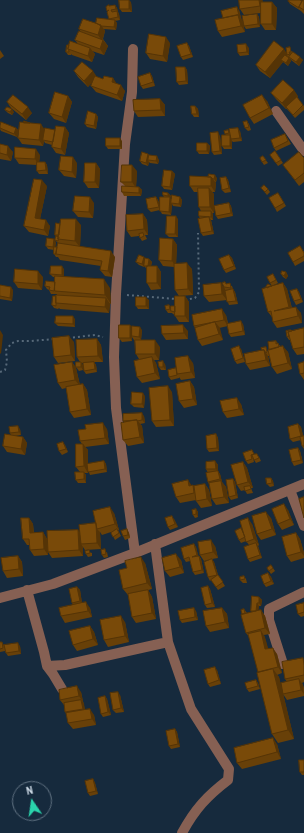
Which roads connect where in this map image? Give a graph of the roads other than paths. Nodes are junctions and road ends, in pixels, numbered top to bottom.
1 (133, 49) dead end
2 (276, 111) dead end
3 (304, 151) edge
4 (304, 484) edge
5 (290, 490) junction
6 (304, 526) edge
7 (155, 544) junction
8 (135, 553) junction
9 (27, 590) junction
10 (304, 592) edge
11 (0, 598) edge
12 (168, 642) junction
13 (284, 664) edge
14 (46, 666) junction
15 (62, 689) edge
16 (182, 833) edge

1 - 8 street
2 - 3 street
4 - 5 street
5 - 6 street
5 - 7 street
7 - 8 street
7 - 12 street
8 - 9 street
9 - 11 street
9 - 14 street
10 - 13 street
12 - 14 street
12 - 16 street
14 - 15 street

